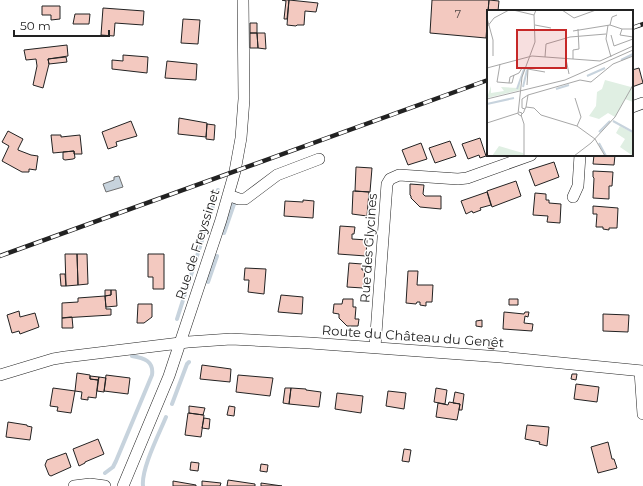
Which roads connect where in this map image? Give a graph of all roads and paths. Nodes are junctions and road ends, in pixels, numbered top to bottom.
1 (243, 0) edge
2 (643, 103) edge
3 (633, 107) edge
4 (528, 156) edge
5 (580, 156) edge
6 (319, 159) dead end
7 (228, 195) junction
8 (573, 197) dead end
9 (180, 343) junction
10 (375, 347) junction
11 (641, 371) edge
12 (0, 376) edge
13 (643, 414) edge
14 (74, 486) edge
15 (105, 486) edge
16 (123, 486) edge

1 - 7 street, Rue de Freyssinet
2 - 3 street
4 - 10 street, Rue des Glycines
5 - 8 street
6 - 7 street
7 - 9 street, Rue de Freyssinet
9 - 10 street, Route du Château du Genêt
9 - 12 street, Route du Château du Genêt
9 - 16 street, Rue de Freyssinet
10 - 11 street, Route du Château du Genêt
11 - 13 street
14 - 15 street

